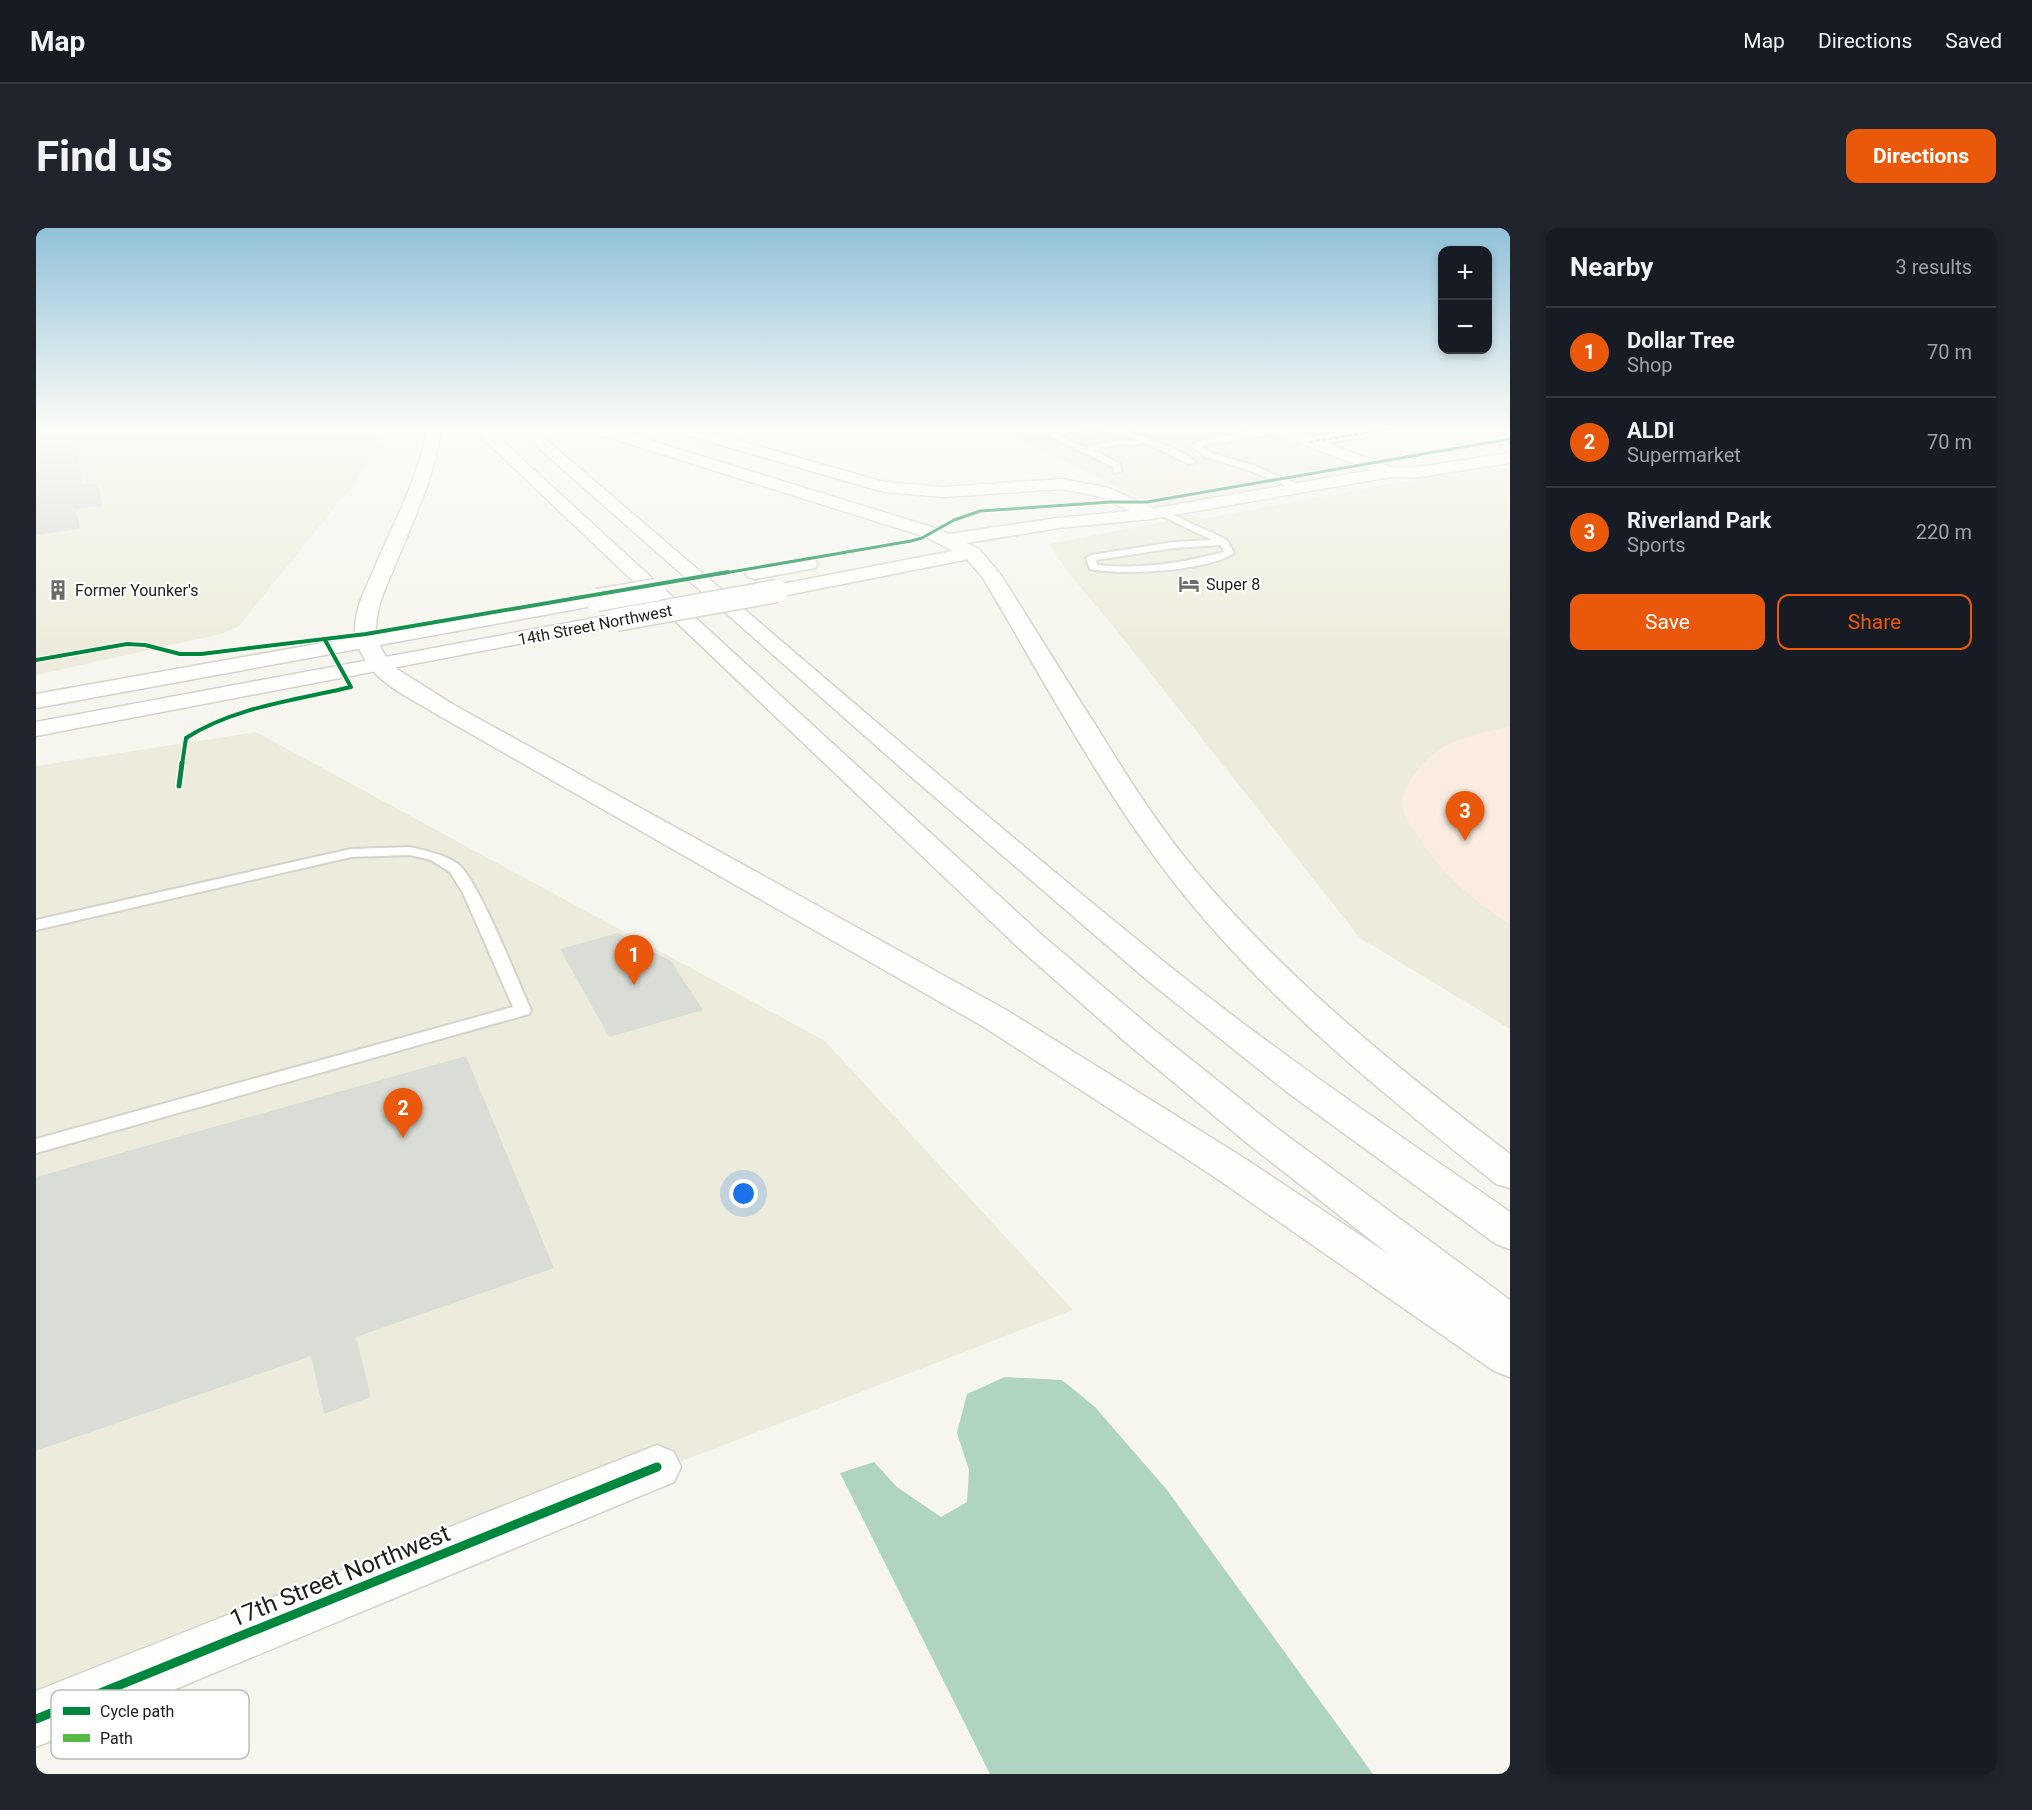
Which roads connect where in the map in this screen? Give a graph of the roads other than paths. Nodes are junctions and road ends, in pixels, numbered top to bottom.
1 (413, 499) edge
2 (554, 499) edge
3 (604, 499) edge
4 (822, 499) edge
5 (1121, 499) edge
6 (1235, 499) edge
7 (1156, 513) junction
8 (1224, 542) junction
9 (960, 547) junction
10 (368, 643) junction
11 (380, 665) junction
12 (36, 701) edge
13 (36, 729) edge
14 (36, 925) edge
15 (36, 1146) edge
16 (1510, 1174) edge
17 (1510, 1233) edge
18 (1510, 1324) edge
19 (1510, 1358) edge
20 (657, 1467) dead end
21 (107, 1690) edge
22 (51, 1713) edge
23 (36, 1719) edge

1 - 10 main road
2 - 18 main road
3 - 17 main road
4 - 9 main road
5 - 7 main road
6 - 7 main road, 14th Street Northwest
7 - 8 lane
7 - 9 main road, 14th Street Northwest
7 - 9 main road, 14th Street Northwest
8 - 8 lane
9 - 10 main road, 14th Street Northwest, bridge
9 - 11 main road, 14th Street Northwest, bridge
9 - 16 main road
10 - 11 main road
10 - 12 main road, 14th Street Northwest
11 - 13 main road, 14th Street Northwest
11 - 19 main road
14 - 15 lane
20 - 21 main road, 17th Street Northwest
22 - 23 main road, 17th Street Northwest

